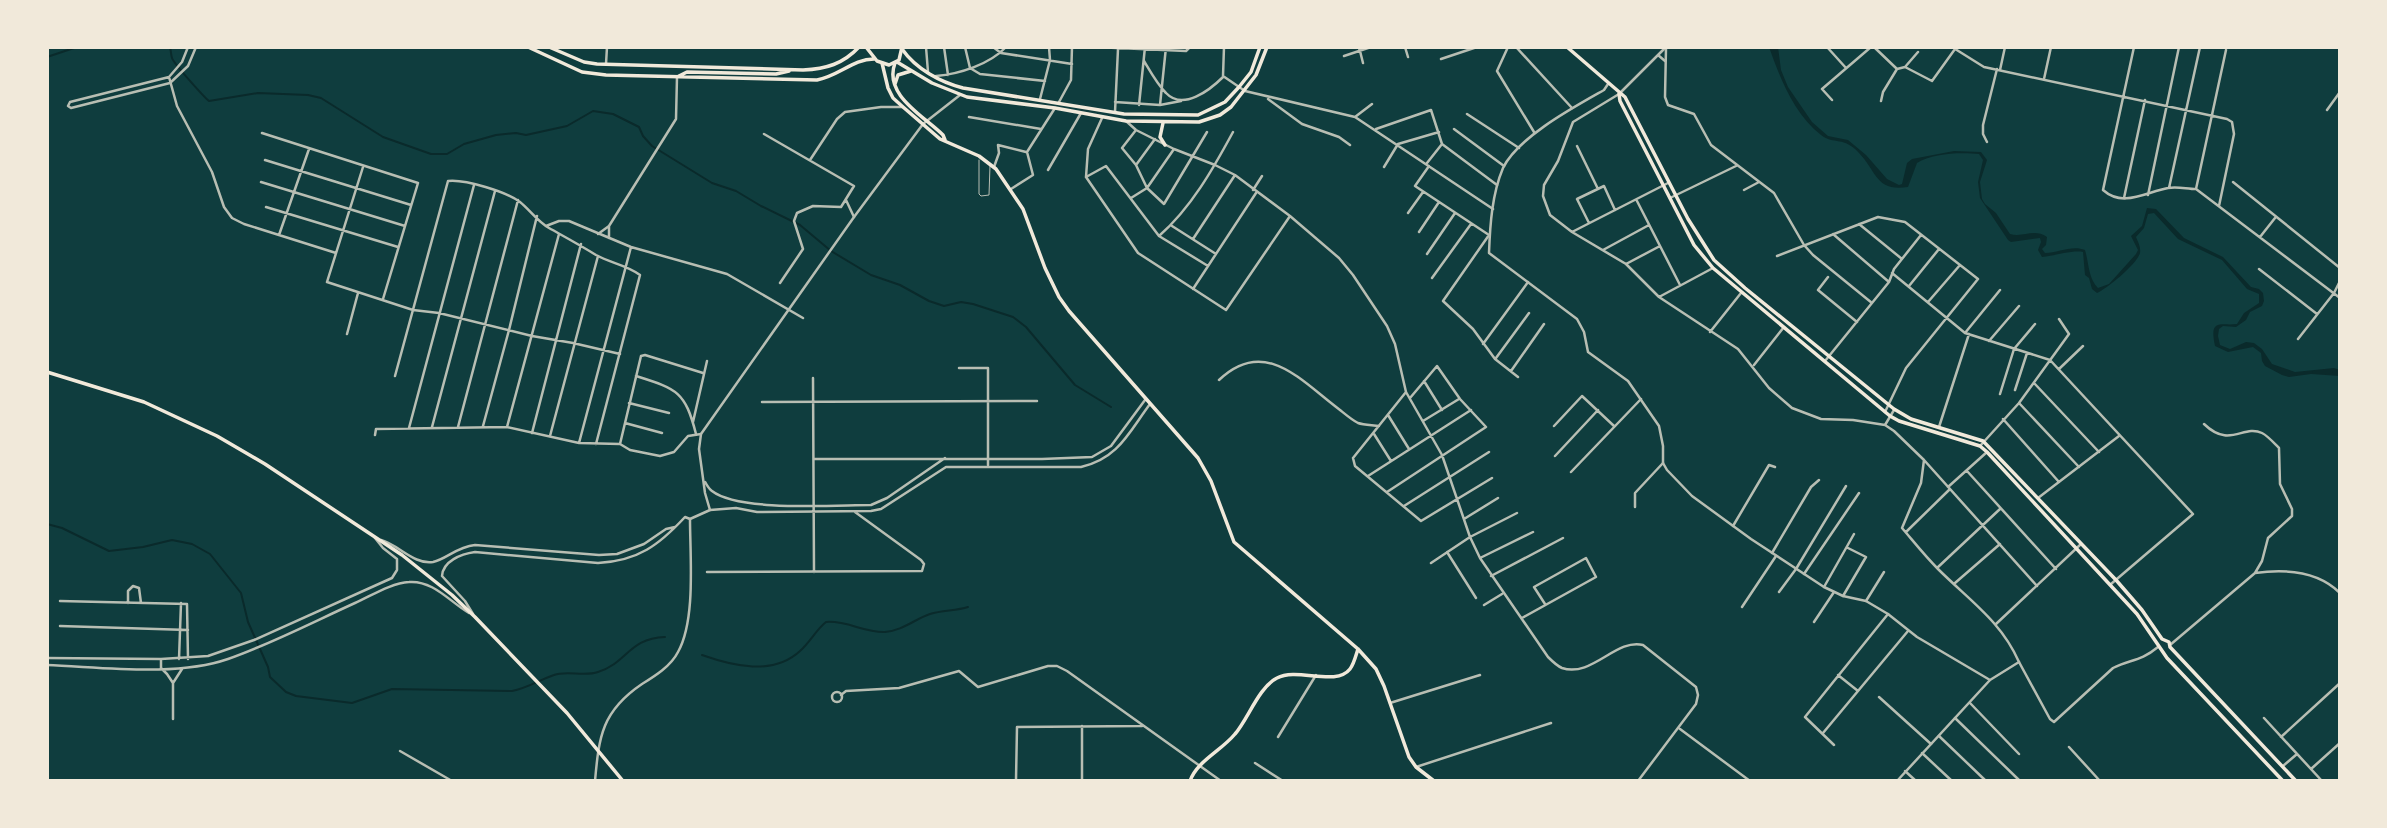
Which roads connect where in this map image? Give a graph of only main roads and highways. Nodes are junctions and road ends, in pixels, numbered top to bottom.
1 (528, 47) edge
2 (549, 47) edge
3 (859, 47) edge
4 (866, 47) edge
5 (1260, 47) edge
6 (1267, 47) edge
7 (1567, 47) edge
8 (902, 48) edge
9 (874, 59) junction
10 (896, 63) junction
11 (882, 64) junction
12 (795, 70) junction
13 (913, 71) junction
14 (677, 77) junction
15 (895, 86) junction
16 (1619, 94) junction
17 (918, 116) junction
18 (1163, 123) junction
19 (945, 140) junction
20 (1165, 145) road end
21 (47, 372) edge
22 (2162, 639) junction
23 (2170, 646) junction
24 (1358, 649) junction
25 (2159, 649) junction
26 (623, 781) edge
27 (1190, 781) edge
28 (1434, 781) edge
29 (2283, 781) edge
30 (2296, 781) edge

1 - 14 main road
2 - 12 main road
3 - 12 main road
4 - 9 main road
5 - 8 main road
6 - 18 main road
7 - 16 main road
8 - 10 main road
9 - 11 main road
9 - 14 main road
10 - 11 main road
10 - 13 main road
10 - 15 main road
11 - 17 main road
12 - 14 main road
13 - 15 main road
13 - 18 main road
15 - 17 main road
16 - 22 main road
16 - 25 main road
17 - 19 main road
17 - 19 main road
18 - 20 main road
19 - 24 main road
21 - 26 main road
22 - 23 main road
22 - 25 main road
23 - 25 main road
23 - 30 main road
24 - 27 main road
24 - 28 main road
25 - 29 main road

